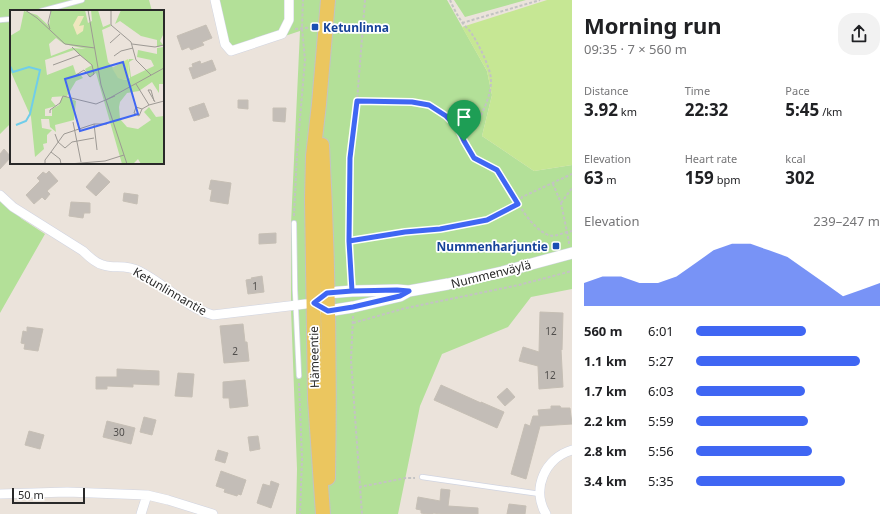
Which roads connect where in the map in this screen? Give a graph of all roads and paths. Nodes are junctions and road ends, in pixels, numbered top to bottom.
1 (82, 0) edge
2 (214, 0) edge
3 (289, 0) edge
4 (303, 0) edge
5 (328, 0) edge
6 (365, 0) edge
7 (450, 0) edge
8 (540, 0) edge
9 (45, 10) edge
10 (10, 19) edge
11 (0, 20) edge
12 (462, 23) junction
13 (314, 27) dead end
14 (302, 28) junction
15 (284, 31) junction
16 (357, 101) junction
17 (319, 104) junction
18 (464, 141) junction
19 (572, 174) edge
20 (553, 184) junction
21 (572, 188) edge
22 (0, 195) edge
23 (561, 203) junction
24 (518, 204) junction
25 (294, 223) joint
26 (572, 231) edge
27 (567, 232) junction
28 (349, 241) junction
29 (563, 245) dead end
30 (572, 253) edge
31 (572, 271) edge
32 (352, 291) junction
33 (409, 291) junction
34 (327, 293) junction
35 (314, 303) junction
36 (296, 305) junction
37 (353, 307) junction
38 (328, 311) junction
39 (353, 322) junction
40 (299, 376) joint
41 (572, 450) edge
42 (422, 477) joint
43 (360, 487) junction
44 (0, 494) edge
45 (540, 494) junction
46 (147, 495) junction
47 (141, 514) edge
48 (214, 514) edge
49 (300, 514) edge
50 (323, 514) edge
51 (326, 514) edge
52 (362, 514) edge
53 (546, 514) edge

1 - 9 lane
2 - 15 street
3 - 15 street
4 - 14 path
5 - 17 main road, Hämeentie
6 - 16 path
7 - 12 path
8 - 12 path
10 - 11 lane
12 - 18 path
13 - 14 path
14 - 15 path
14 - 25 path
16 - 18 path
16 - 28 path
17 - 34 main road, Hämeentie
17 - 35 main road, Hämeentie
18 - 24 path
19 - 20 path
20 - 23 path
20 - 24 path
21 - 23 path
22 - 36 street, Ketunlinnantie
23 - 27 path
24 - 27 path
24 - 28 path
25 - 36 lane
26 - 27 path
27 - 29 path
28 - 32 path
30 - 33 street, Nummenväylä
31 - 39 path
32 - 33 street, Nummenväylä
32 - 34 street, Nummenväylä
33 - 37 street, Nummenväylä
34 - 35 street
34 - 38 main road, Hämeentie
35 - 36 street, Ketunlinnantie
35 - 38 street
35 - 50 main road, Hämeentie
36 - 40 lane
37 - 38 street, Nummenväylä
37 - 39 path
38 - 51 main road, Hämeentie
39 - 43 path
40 - 49 path
41 - 45 street
42 - 43 path
42 - 45 lane
43 - 52 path
44 - 46 street
45 - 53 street
46 - 47 street
46 - 48 street

